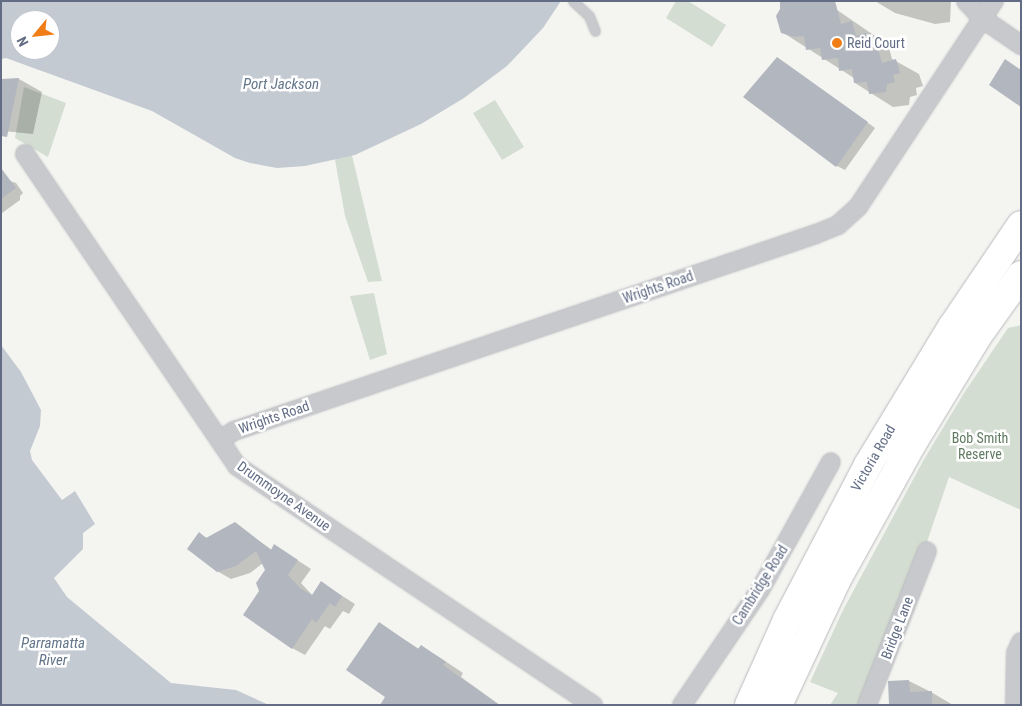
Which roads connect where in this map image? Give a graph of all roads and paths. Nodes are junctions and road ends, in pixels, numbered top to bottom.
1 (573, 1) edge
2 (966, 1) edge
3 (994, 1) edge
4 (983, 19) junction
5 (595, 31) dead end
6 (1021, 45) edge
7 (25, 154) dead end
8 (1021, 225) edge
9 (1021, 275) edge
10 (220, 440) junction
11 (831, 462) dead end
12 (927, 551) dead end
13 (1021, 642) edge
14 (593, 705) edge
15 (682, 705) edge
16 (749, 705) edge
17 (778, 705) edge
18 (867, 705) edge
19 (1016, 705) edge

1 - 5 lane
2 - 4 street
3 - 4 street, Wrights Road
4 - 6 street
4 - 10 street, Wrights Road
7 - 10 street, Drummoyne Avenue
8 - 16 highway, Victoria Road
9 - 17 highway, Victoria Road
10 - 14 street, Drummoyne Avenue
11 - 15 street, Cambridge Road
12 - 18 street, Bridge Lane
13 - 19 street

